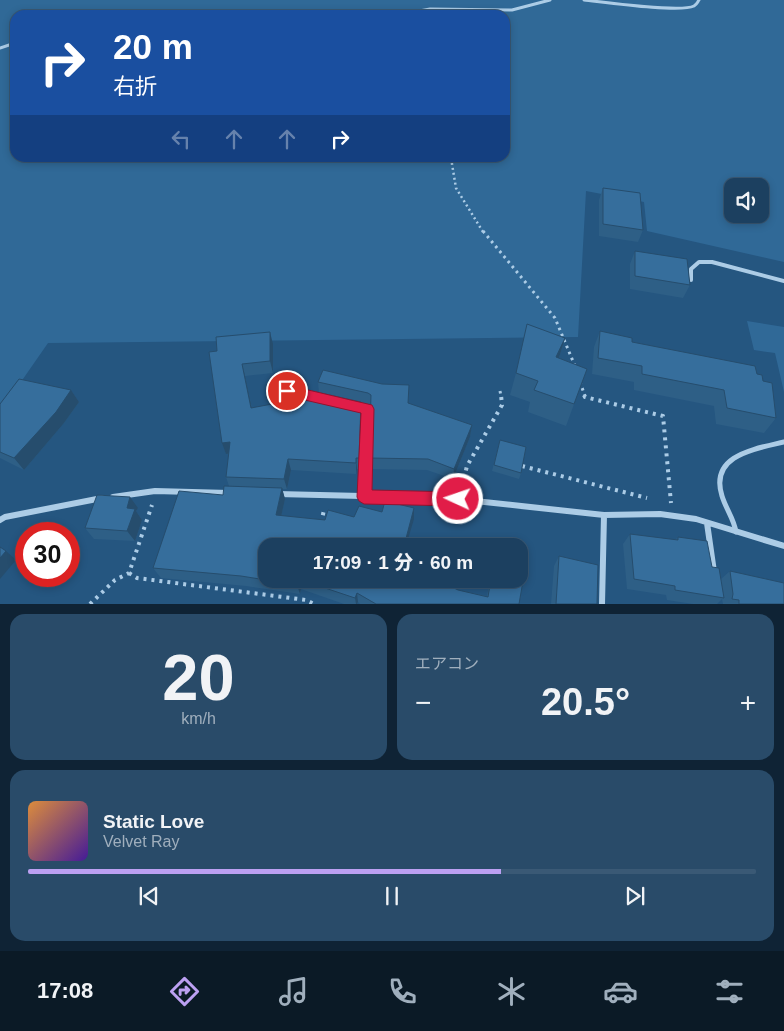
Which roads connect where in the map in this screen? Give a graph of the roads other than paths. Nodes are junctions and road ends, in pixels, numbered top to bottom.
1 (550, 0) edge
2 (584, 0) edge
3 (700, 0) edge
4 (425, 10) edge
5 (691, 280) edge
6 (784, 281) edge
7 (287, 391) dead end
8 (323, 399) edge
9 (350, 405) edge
10 (784, 442) edge
11 (241, 493) edge
12 (270, 493) edge
13 (364, 497) junction
14 (604, 515) junction
15 (0, 520) edge
16 (707, 523) junction
17 (736, 532) junction
18 (784, 546) edge
19 (714, 577) edge
20 (602, 604) edge

1 - 4 street
2 - 3 street
5 - 6 lane
7 - 8 street
9 - 13 street
10 - 17 lane
11 - 15 street
12 - 13 street
13 - 14 street
14 - 16 street
14 - 20 street
16 - 17 street
16 - 19 street
17 - 18 street

